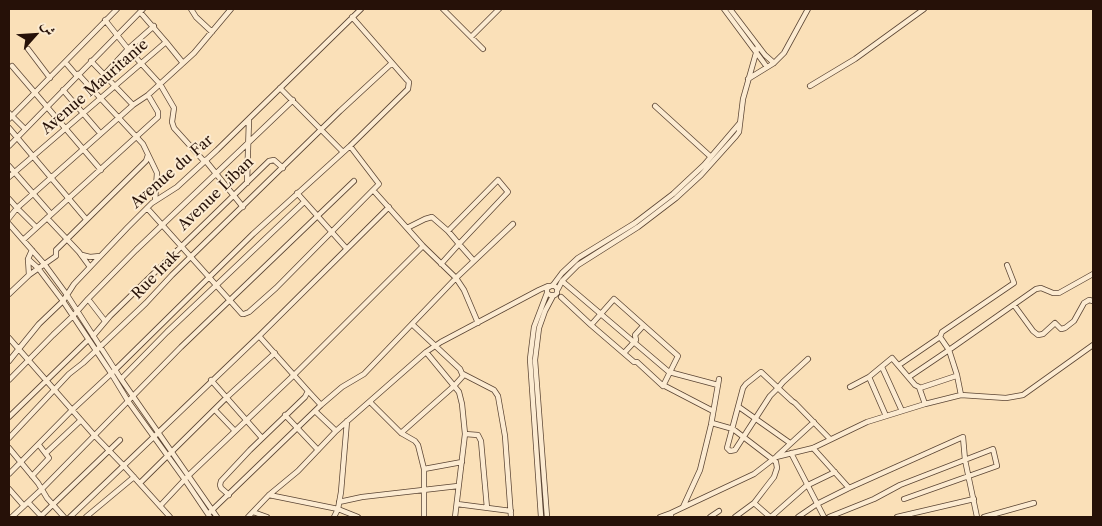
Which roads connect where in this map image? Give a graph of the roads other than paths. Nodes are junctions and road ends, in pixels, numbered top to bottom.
1 (117, 9) edge
2 (191, 9) edge
3 (231, 9) edge
4 (360, 9) edge
5 (443, 9) edge
6 (500, 9) edge
7 (724, 9) edge
8 (730, 9) edge
9 (808, 9) edge
10 (924, 9) edge
11 (142, 10) edge
12 (352, 17) junction
13 (105, 20) junction
14 (154, 26) junction
15 (212, 32) junction
16 (117, 35) junction
17 (471, 38) junction
18 (166, 42) junction
19 (757, 48) junction
20 (28, 49) dead end
21 (128, 49) junction
22 (483, 50) dead end
23 (91, 61) junction
24 (65, 62) junction
25 (183, 63) junction
26 (392, 63) junction
27 (774, 63) junction
28 (142, 64) junction
29 (12, 66) dead end
30 (767, 67) junction
31 (78, 75) junction
32 (104, 75) junction
33 (50, 78) junction
34 (748, 79) junction
35 (160, 84) junction
36 (115, 86) junction
37 (810, 86) dead end
38 (280, 88) junction
39 (63, 90) junction
40 (35, 93) junction
41 (148, 95) junction
42 (101, 98) junction
43 (293, 100) junction
44 (133, 105) junction
45 (655, 106) dead end
46 (48, 107) junction
47 (83, 114) junction
48 (10, 116) edge
49 (118, 117) junction
50 (248, 119) junction
51 (740, 123) junction
52 (9, 128) edge
53 (66, 128) junction
54 (25, 129) junction
55 (321, 129) junction
56 (100, 133) junction
57 (137, 137) junction
58 (17, 138) junction
59 (248, 144) junction
60 (9, 146) edge
61 (350, 146) junction
62 (83, 148) junction
63 (342, 152) junction
64 (148, 155) junction
65 (33, 157) junction
66 (711, 157) junction
67 (205, 160) junction
68 (9, 166) edge
69 (283, 168) junction
70 (101, 170) junction
71 (14, 172) junction
72 (216, 172) junction
73 (9, 177) edge
74 (50, 178) junction
75 (354, 181) dead end
76 (247, 183) junction
77 (373, 190) junction
78 (33, 193) junction
79 (296, 193) junction
80 (235, 194) junction
81 (68, 198) junction
82 (9, 199) edge
83 (155, 201) junction
84 (304, 202) junction
85 (244, 206) junction
86 (389, 207) junction
87 (17, 208) junction
88 (147, 208) junction
89 (51, 214) junction
90 (317, 217) junction
91 (9, 218) edge
92 (47, 218) junction
93 (86, 219) junction
94 (9, 224) edge
95 (513, 224) dead end
96 (162, 225) junction
97 (36, 227) junction
98 (407, 228) junction
99 (331, 231) junction
100 (448, 231) junction
101 (23, 240) junction
102 (68, 240) junction
103 (459, 244) junction
104 (181, 246) junction
105 (423, 246) junction
106 (346, 248) junction
107 (32, 250) junction
108 (81, 255) junction
109 (100, 256) junction
110 (191, 257) junction
111 (28, 259) junction
112 (474, 260) junction
113 (45, 264) junction
114 (441, 264) junction
115 (1007, 265) dead end
116 (90, 267) junction
117 (38, 268) junction
118 (30, 274) junction
119 (1093, 274) edge
120 (209, 277) junction
121 (456, 278) junction
122 (562, 281) junction
123 (217, 285) junction
124 (549, 289) junction
125 (9, 294) edge
126 (557, 294) junction
127 (67, 295) junction
128 (88, 299) junction
129 (231, 300) junction
130 (63, 301) junction
131 (1093, 301) edge
132 (1014, 305) junction
133 (78, 311) junction
134 (602, 314) junction
135 (73, 316) junction
136 (106, 321) junction
137 (478, 323) junction
138 (413, 325) junction
139 (591, 325) junction
140 (642, 326) junction
141 (259, 336) junction
142 (9, 338) edge
143 (90, 338) junction
144 (940, 338) junction
145 (634, 342) junction
146 (1093, 345) edge
147 (435, 346) junction
148 (17, 348) junction
149 (98, 349) junction
150 (949, 350) junction
151 (426, 352) junction
152 (275, 353) junction
153 (624, 353) junction
154 (808, 359) dead end
155 (9, 361) edge
156 (28, 361) junction
157 (900, 365) junction
158 (882, 367) junction
159 (113, 372) junction
160 (669, 372) junction
161 (463, 374) junction
162 (294, 375) junction
163 (956, 376) junction
164 (869, 377) junction
165 (910, 377) junction
166 (121, 379) junction
167 (9, 380) edge
168 (211, 380) junction
169 (46, 381) junction
170 (664, 384) junction
171 (454, 386) junction
172 (850, 387) dead end
173 (778, 388) junction
174 (920, 388) junction
175 (54, 389) junction
176 (308, 391) junction
177 (961, 395) junction
178 (132, 396) junction
179 (226, 398) junction
180 (128, 401) junction
181 (370, 402) junction
182 (925, 404) junction
183 (321, 406) junction
184 (739, 407) junction
185 (72, 410) junction
186 (215, 410) junction
187 (315, 411) junction
188 (713, 411) junction
189 (902, 411) junction
190 (286, 415) junction
191 (886, 416) junction
192 (9, 417) edge
193 (756, 418) junction
194 (81, 420) junction
195 (246, 421) junction
196 (347, 421) junction
197 (814, 422) junction
198 (712, 423) junction
199 (297, 428) junction
200 (733, 429) junction
201 (235, 431) junction
202 (336, 431) junction
203 (158, 432) junction
204 (401, 433) junction
205 (465, 434) junction
206 (94, 435) junction
207 (153, 436) junction
208 (744, 436) junction
209 (9, 438) edge
210 (262, 438) junction
211 (830, 439) junction
212 (120, 440) dead end
213 (790, 443) junction
214 (39, 445) junction
215 (813, 448) junction
216 (109, 450) junction
217 (318, 450) junction
218 (10, 451) edge
219 (172, 452) junction
220 (792, 453) junction
221 (46, 454) junction
222 (168, 456) junction
223 (774, 458) junction
224 (965, 460) junction
225 (462, 462) junction
226 (21, 463) junction
227 (123, 464) junction
228 (424, 469) junction
229 (835, 472) junction
230 (9, 474) edge
231 (189, 475) junction
232 (32, 476) junction
233 (134, 477) junction
234 (968, 477) junction
235 (185, 480) junction
236 (140, 483) junction
237 (458, 486) junction
238 (808, 486) junction
239 (849, 488) junction
240 (9, 489) edge
241 (42, 489) junction
242 (424, 491) junction
243 (229, 495) junction
244 (270, 495) junction
245 (904, 499) dead end
246 (974, 499) junction
247 (339, 502) junction
248 (1034, 503) dead end
249 (26, 504) junction
250 (457, 504) junction
251 (754, 504) junction
252 (817, 504) junction
253 (54, 505) junction
254 (160, 506) junction
255 (487, 508) junction
256 (683, 508) junction
257 (338, 509) junction
258 (501, 510) junction
259 (511, 511) junction
260 (718, 511) dead end
261 (253, 512) junction
262 (210, 514) edge
263 (671, 515) edge
264 (12, 517) edge
265 (41, 517) edge
266 (64, 517) edge
267 (70, 517) edge
268 (86, 517) edge
269 (170, 517) edge
270 (216, 517) edge
271 (248, 517) edge
272 (267, 517) edge
273 (334, 517) edge
274 (358, 517) edge
275 (424, 517) edge
276 (455, 517) edge
277 (500, 517) edge
278 (511, 517) edge
279 (542, 517) edge
280 (547, 517) edge
281 (660, 517) edge
282 (710, 517) edge
283 (735, 517) edge
284 (771, 517) edge
285 (798, 517) edge
286 (824, 517) edge
287 (829, 517) edge
288 (897, 517) edge
289 (977, 517) edge
290 (984, 517) edge

1 - 13 street
2 - 15 street
3 - 15 street
4 - 12 street, Avenue du Far
5 - 17 street
6 - 17 street
7 - 19 street
8 - 19 street
9 - 27 street
10 - 37 street
11 - 14 street, Avenue Mauritanie
11 - 16 street
12 - 26 street
12 - 38 street, Avenue du Far
13 - 16 street
13 - 24 street
14 - 18 street, Avenue Mauritanie
14 - 21 street
15 - 25 street
16 - 21 street
16 - 23 street
17 - 22 street
18 - 25 street
18 - 28 street, Avenue Mauritanie
19 - 27 street
19 - 30 street
19 - 34 street
20 - 33 street
21 - 28 street
21 - 32 street
23 - 31 street
23 - 32 street
24 - 31 street
24 - 33 street
25 - 35 street
26 - 55 street, Rue Irak
26 - 61 street
27 - 30 street
28 - 35 street
28 - 36 street, Avenue Mauritanie
29 - 40 street
30 - 34 street
31 - 39 street
31 - 42 street
32 - 36 street
33 - 40 street
34 - 51 street
35 - 41 street
35 - 67 street
36 - 42 street, Avenue Mauritanie
36 - 44 street
38 - 43 street
38 - 50 street, Avenue du Far
39 - 46 street
39 - 47 street
40 - 46 street
40 - 48 street
41 - 44 street
41 - 57 street
42 - 47 street, Avenue Mauritanie
42 - 49 street
43 - 55 street
43 - 59 street
44 - 49 street
45 - 66 street
46 - 53 street
46 - 54 street
47 - 53 street, Avenue Mauritanie
47 - 56 street
48 - 54 street
49 - 56 street
49 - 57 street
50 - 59 street
50 - 67 street, Avenue du Far
51 - 66 street
51 - 122 street
52 - 58 street
53 - 62 street
53 - 65 street, Avenue Mauritanie
54 - 58 street
55 - 63 street
55 - 69 street, Rue Irak
56 - 62 street
57 - 64 street
57 - 70 street
58 - 60 street
58 - 65 street
59 - 72 street
59 - 76 street
61 - 63 street
61 - 77 street
62 - 70 street
62 - 74 street
63 - 79 street
64 - 83 street
64 - 93 street
65 - 71 street, Avenue Mauritanie
65 - 74 street
66 - 124 street
67 - 72 street
67 - 83 street, Avenue du Far
68 - 71 street
69 - 76 street, Avenue Liban
69 - 85 street, Rue Irak
70 - 81 street
71 - 73 street, Avenue Mauritanie
71 - 78 street
72 - 80 street
72 - 96 street
74 - 78 street
74 - 81 street
75 - 90 street
76 - 80 street, Avenue Liban
77 - 86 street
77 - 99 street
78 - 87 street
78 - 89 street
79 - 84 street
79 - 120 street
80 - 85 street
80 - 104 street, Avenue Liban
81 - 89 street
81 - 93 street
82 - 87 street
83 - 88 street, Avenue du Far
84 - 90 street
84 - 123 street
85 - 110 street, Rue Irak
86 - 98 street
86 - 106 street
87 - 91 street
87 - 97 street
88 - 96 street
88 - 109 street, Avenue du Far
89 - 92 street
90 - 99 street
90 - 129 street
92 - 97 street
92 - 102 street
93 - 102 street
94 - 101 street
95 - 112 street
96 - 104 street
96 - 128 street
97 - 101 street
98 - 100 street
98 - 105 street
99 - 106 street
99 - 129 street
100 - 103 street
100 - 103 street
101 - 107 street
102 - 108 street
102 - 113 street
103 - 112 street
103 - 114 street
104 - 110 street
104 - 136 street, Avenue Liban
105 - 114 street
105 - 162 street
106 - 141 street
107 - 111 street
107 - 113 street
108 - 109 street
108 - 116 street
109 - 116 street, Avenue du Far
110 - 120 street
110 - 149 street, Rue Irak
111 - 117 street
111 - 118 street
112 - 121 street
113 - 117 street
113 - 127 street
114 - 121 street
115 - 144 street
116 - 127 street, Avenue du Far
117 - 118 street
117 - 130 street
118 - 125 street
119 - 132 street
120 - 123 street
120 - 159 street
121 - 137 street
121 - 138 street
122 - 126 street
122 - 134 street
123 - 129 street
123 - 166 street
124 - 126 street
124 - 126 street
124 - 137 street
124 - 279 street
126 - 139 street
126 - 280 street
127 - 130 street, Avenue du Far
127 - 133 street
128 - 133 street
128 - 136 street
129 - 178 street
130 - 135 street
130 - 148 street, Avenue du Far
131 - 132 street
132 - 150 street
133 - 135 street
133 - 143 street
134 - 139 street
134 - 140 street
134 - 145 street
135 - 143 street
135 - 156 street
136 - 143 street, Avenue Liban
137 - 147 street
138 - 147 street
138 - 183 street
139 - 153 street
140 - 145 street
140 - 160 street
141 - 152 street
141 - 168 street
142 - 148 street
143 - 149 street
143 - 169 street, Avenue Liban
144 - 150 street
144 - 157 street
145 - 153 street
145 - 160 street
146 - 177 street
147 - 151 street
147 - 161 street
148 - 155 street, Avenue du Far
148 - 156 street
149 - 159 street
149 - 175 street, Rue Irak
150 - 163 street
150 - 165 street
151 - 171 street
151 - 181 street
152 - 162 street
152 - 179 street
153 - 170 street
154 - 173 street
156 - 167 street
156 - 169 street
157 - 158 street
157 - 165 street
158 - 164 street
158 - 189 street
159 - 166 street
159 - 180 street
159 - 185 street
160 - 170 street
160 - 188 street
161 - 171 street
161 - 259 street
162 - 176 street
162 - 195 street
163 - 174 street
163 - 177 street
164 - 172 street
164 - 191 street
165 - 174 street
166 - 178 street
168 - 179 street
168 - 203 street
169 - 175 street
169 - 192 street, Avenue Liban
170 - 188 street
171 - 204 street
171 - 205 street
173 - 184 street
173 - 193 street
173 - 197 street
174 - 182 street
175 - 185 street
175 - 209 street, Rue Irak
176 - 183 street
176 - 190 street
177 - 182 street
178 - 180 street
178 - 203 street
179 - 186 street
179 - 195 street
180 - 206 street
180 - 207 street
181 - 196 street
181 - 204 street
182 - 189 street
183 - 187 street
184 - 193 street
184 - 200 street
185 - 194 street
185 - 214 street
186 - 201 street
186 - 219 street
187 - 199 street
187 - 202 street
188 - 198 street
189 - 191 street
190 - 199 street
190 - 210 street
191 - 211 street
193 - 208 street
193 - 213 street
194 - 206 street
194 - 221 street
195 - 201 street
195 - 210 street
196 - 202 street
196 - 247 street
197 - 211 street
197 - 213 street
198 - 200 street
198 - 256 street
199 - 217 street
199 - 243 street
200 - 208 street
200 - 208 street
201 - 231 street
202 - 217 street
203 - 207 street
203 - 219 street
204 - 228 street
205 - 225 street
205 - 255 street
206 - 216 street
206 - 241 street
207 - 222 street
207 - 227 street
208 - 223 street
210 - 243 street
211 - 215 street
212 - 216 street
213 - 223 street
214 - 221 street
214 - 226 street
215 - 220 street
215 - 229 street
216 - 227 street
216 - 253 street
217 - 244 street
218 - 226 street
219 - 222 street
219 - 231 street
220 - 223 street
220 - 238 street
221 - 232 street
222 - 235 street
222 - 236 street
223 - 251 street
223 - 256 street
224 - 234 street
224 - 234 street
224 - 239 street
224 - 287 street
225 - 228 street
225 - 237 street
226 - 230 street
226 - 232 street
227 - 233 street
227 - 267 street
228 - 242 street
229 - 238 street
229 - 239 street
231 - 235 street
231 - 262 street
232 - 241 street
233 - 236 street
233 - 268 street
234 - 245 street
234 - 246 street
235 - 254 street
235 - 262 street
236 - 254 street
237 - 242 street
237 - 250 street
238 - 252 street
238 - 284 street
239 - 252 street
240 - 249 street
241 - 249 street
241 - 253 street
242 - 247 street
242 - 275 street
243 - 262 street
244 - 257 street
244 - 261 street
246 - 288 street
246 - 289 street
247 - 257 street
248 - 290 street
249 - 264 street
249 - 265 street
250 - 255 street
250 - 276 street
251 - 283 street
251 - 284 street
252 - 285 street
252 - 286 street
253 - 265 street
253 - 266 street
254 - 269 street
255 - 258 street
256 - 263 street
257 - 273 street
257 - 274 street
258 - 259 street
258 - 277 street
259 - 278 street
260 - 282 street
261 - 271 street
261 - 272 street
262 - 270 street
263 - 281 street

